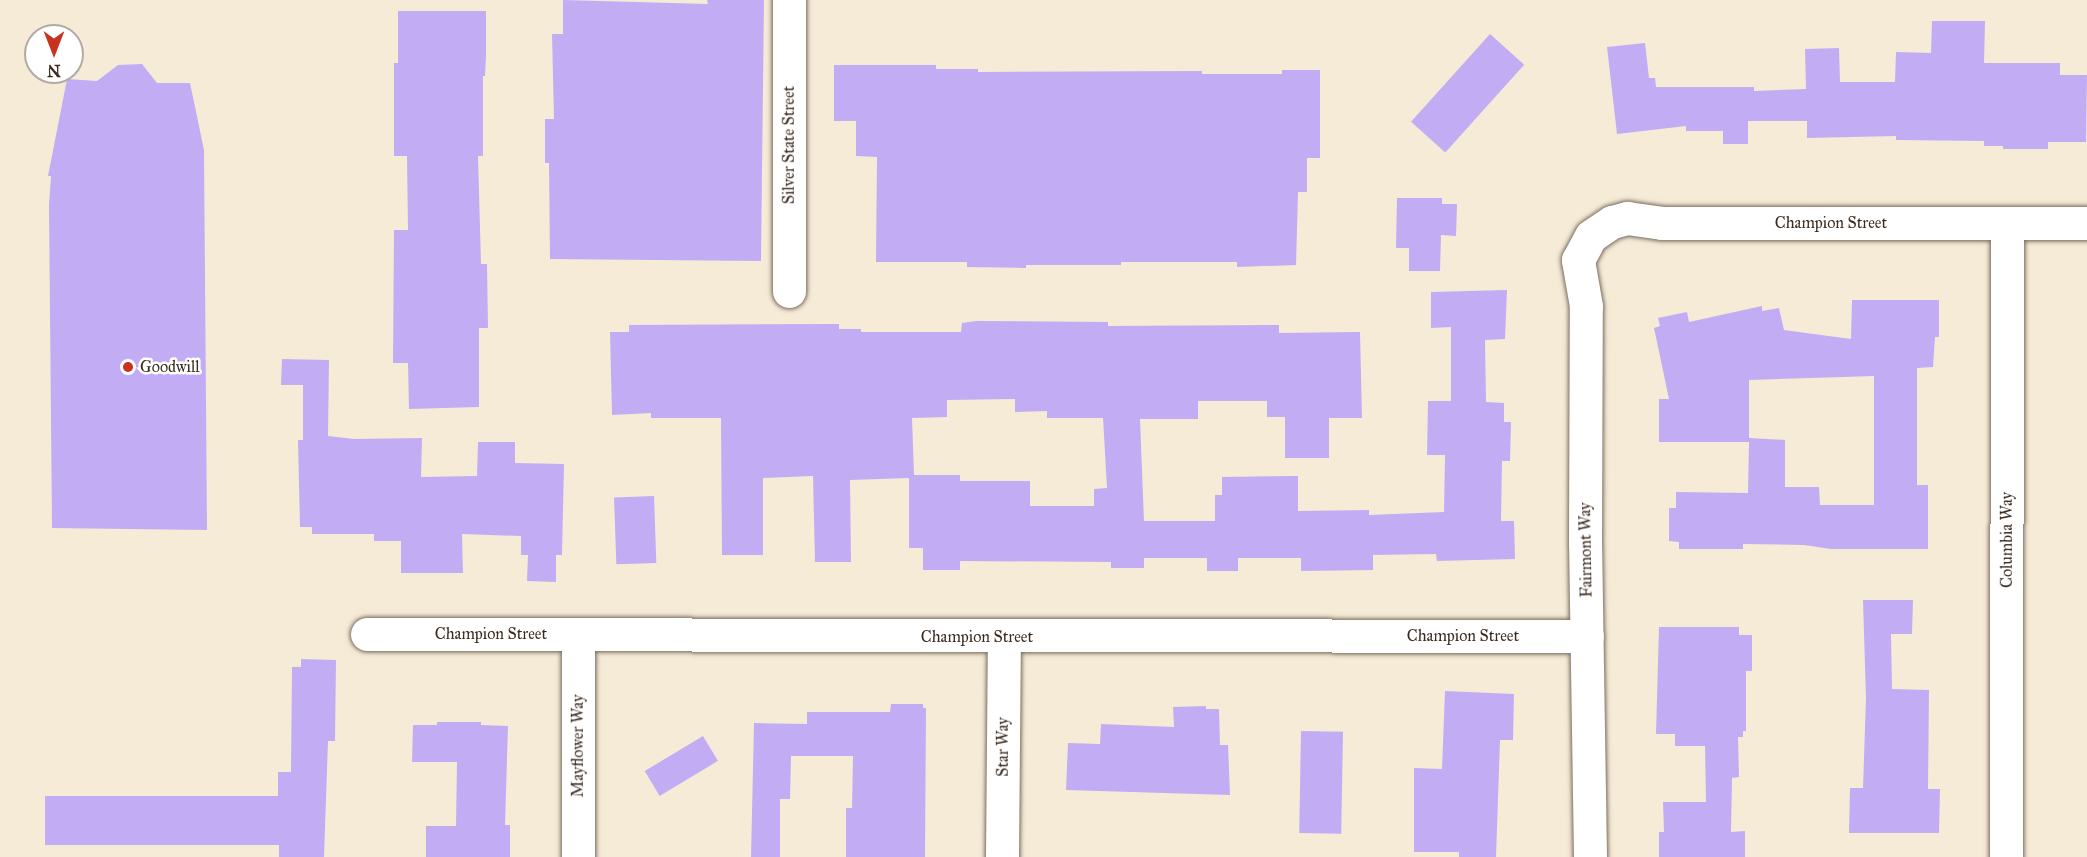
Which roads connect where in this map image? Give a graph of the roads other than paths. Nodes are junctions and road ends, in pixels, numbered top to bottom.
1 (789, 0) edge
2 (2007, 223) junction
3 (2087, 223) edge
4 (1585, 244) joint
5 (789, 291) dead end
6 (367, 634) dead end
7 (578, 635) junction
8 (1587, 636) junction
9 (1004, 637) junction
10 (578, 857) edge
11 (1002, 857) edge
12 (1590, 857) edge
13 (2006, 857) edge

1 - 5 street, Silver State Street
2 - 3 street, Champion Street
2 - 4 street, Champion Street
2 - 13 street, Columbia Way
4 - 8 street, Fairmont Way
6 - 7 street, Champion Street
7 - 9 street, Champion Street
7 - 10 street, Mayflower Way
8 - 9 street, Champion Street
8 - 12 street, Fairmont Way
9 - 11 street, Star Way

